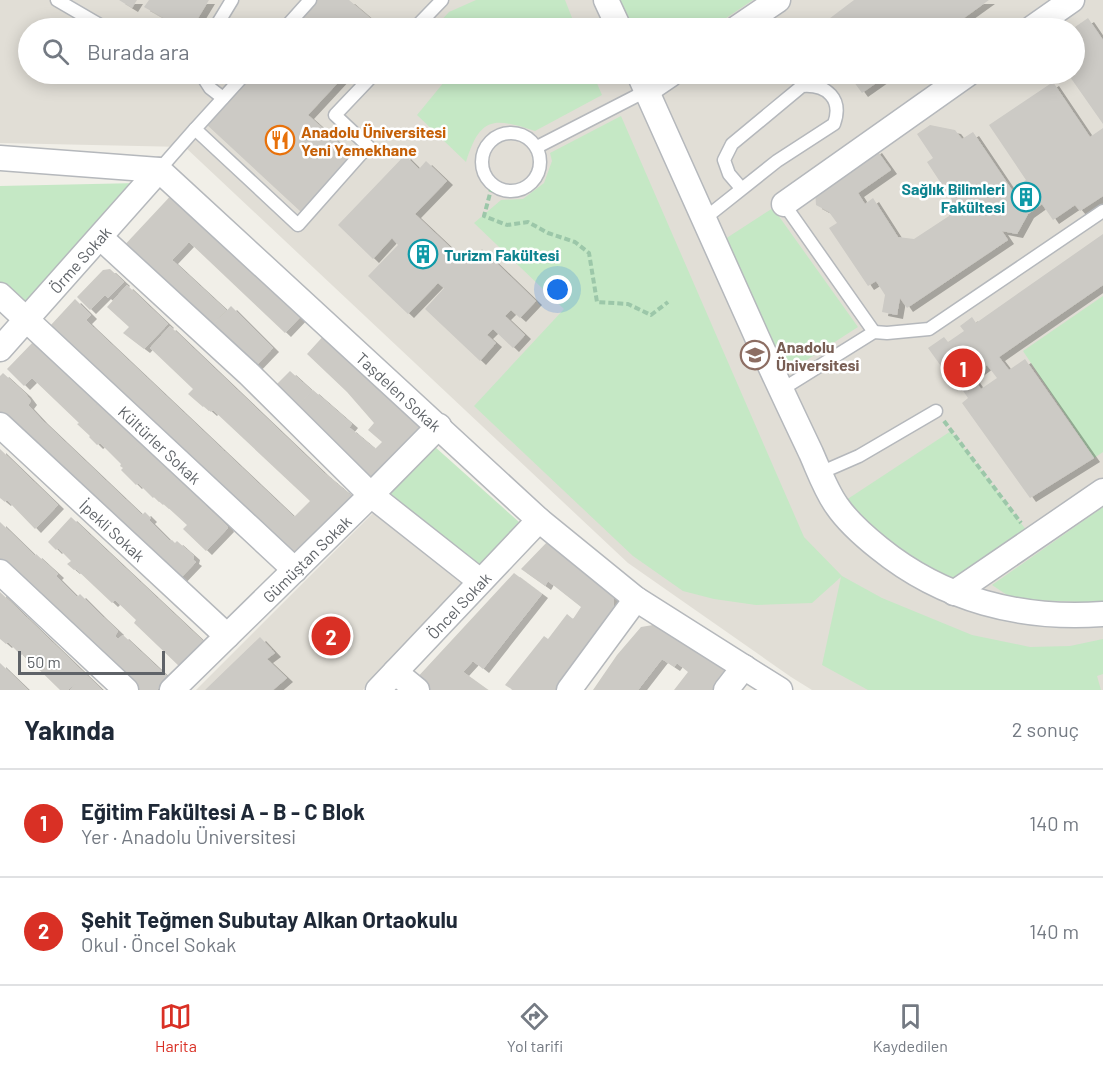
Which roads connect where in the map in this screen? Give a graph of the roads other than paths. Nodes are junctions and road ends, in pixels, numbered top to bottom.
1 (57, 0) edge
2 (232, 0) edge
3 (310, 0) edge
4 (442, 0) edge
5 (606, 0) edge
6 (778, 0) edge
7 (1072, 0) edge
8 (88, 18) edge
9 (220, 18) edge
10 (294, 18) edge
11 (425, 18) edge
12 (614, 18) edge
13 (752, 18) edge
14 (1046, 18) edge
15 (207, 84) edge
16 (236, 84) edge
17 (364, 84) edge
18 (640, 84) edge
19 (644, 84) edge
20 (954, 84) edge
21 (223, 98) junction
22 (195, 129) junction
23 (537, 147) junction
24 (1, 160) edge
25 (159, 171) junction
26 (741, 188) junction
27 (784, 204) joint
28 (1103, 211) edge
29 (704, 219) junction
30 (101, 238) junction
31 (0, 295) edge
32 (27, 319) junction
33 (874, 332) junction
34 (0, 349) edge
35 (781, 390) junction
36 (936, 411) road end
37 (0, 425) edge
38 (439, 426) junction
39 (820, 473) junction
40 (1103, 491) edge
41 (371, 495) junction
42 (538, 520) junction
43 (295, 570) junction
44 (0, 572) edge
45 (480, 581) junction
46 (954, 593) junction
47 (636, 599) junction
48 (1103, 614) edge
49 (227, 636) junction
50 (744, 667) junction
51 (395, 672) junction
52 (126, 690) edge
53 (172, 690) edge
54 (378, 690) edge
55 (417, 690) edge
56 (569, 690) edge
57 (726, 690) edge
58 (780, 690) edge

1 - 8 lane
2 - 9 lane
3 - 10 lane
4 - 11 lane
5 - 12 street
6 - 13 street
7 - 14 street
15 - 21 lane
16 - 21 lane
17 - 22 lane
18 - 23 lane
19 - 29 street
20 - 27 street
21 - 22 lane
22 - 25 lane
23 - 23 lane
24 - 25 street
25 - 30 street, Örme Sokak
25 - 38 street, Taşdelen Sokak
26 - 26 lane
26 - 29 lane
27 - 33 lane
28 - 33 lane
29 - 35 street
30 - 32 street, Örme Sokak
30 - 41 street
31 - 32 street, Kültürler Sokak
32 - 34 street, Örme Sokak
32 - 43 street, Kültürler Sokak
33 - 35 lane
35 - 39 street
36 - 39 lane
37 - 49 street, İpekli Sokak
38 - 41 street, Gümüştan Sokak
38 - 42 street, Taşdelen Sokak
39 - 46 street
40 - 46 street
41 - 43 street, Gümüştan Sokak
41 - 45 street
42 - 45 street, Öncel Sokak
42 - 47 street, Taşdelen Sokak
43 - 49 street, Gümüştan Sokak
44 - 52 street
45 - 51 street, Öncel Sokak
46 - 48 street
47 - 50 street, Taşdelen Sokak
47 - 56 street
49 - 53 street, Gümüştan Sokak
50 - 57 street
50 - 58 street, Taşdelen Sokak
51 - 54 street, Öncel Sokak
51 - 55 street

